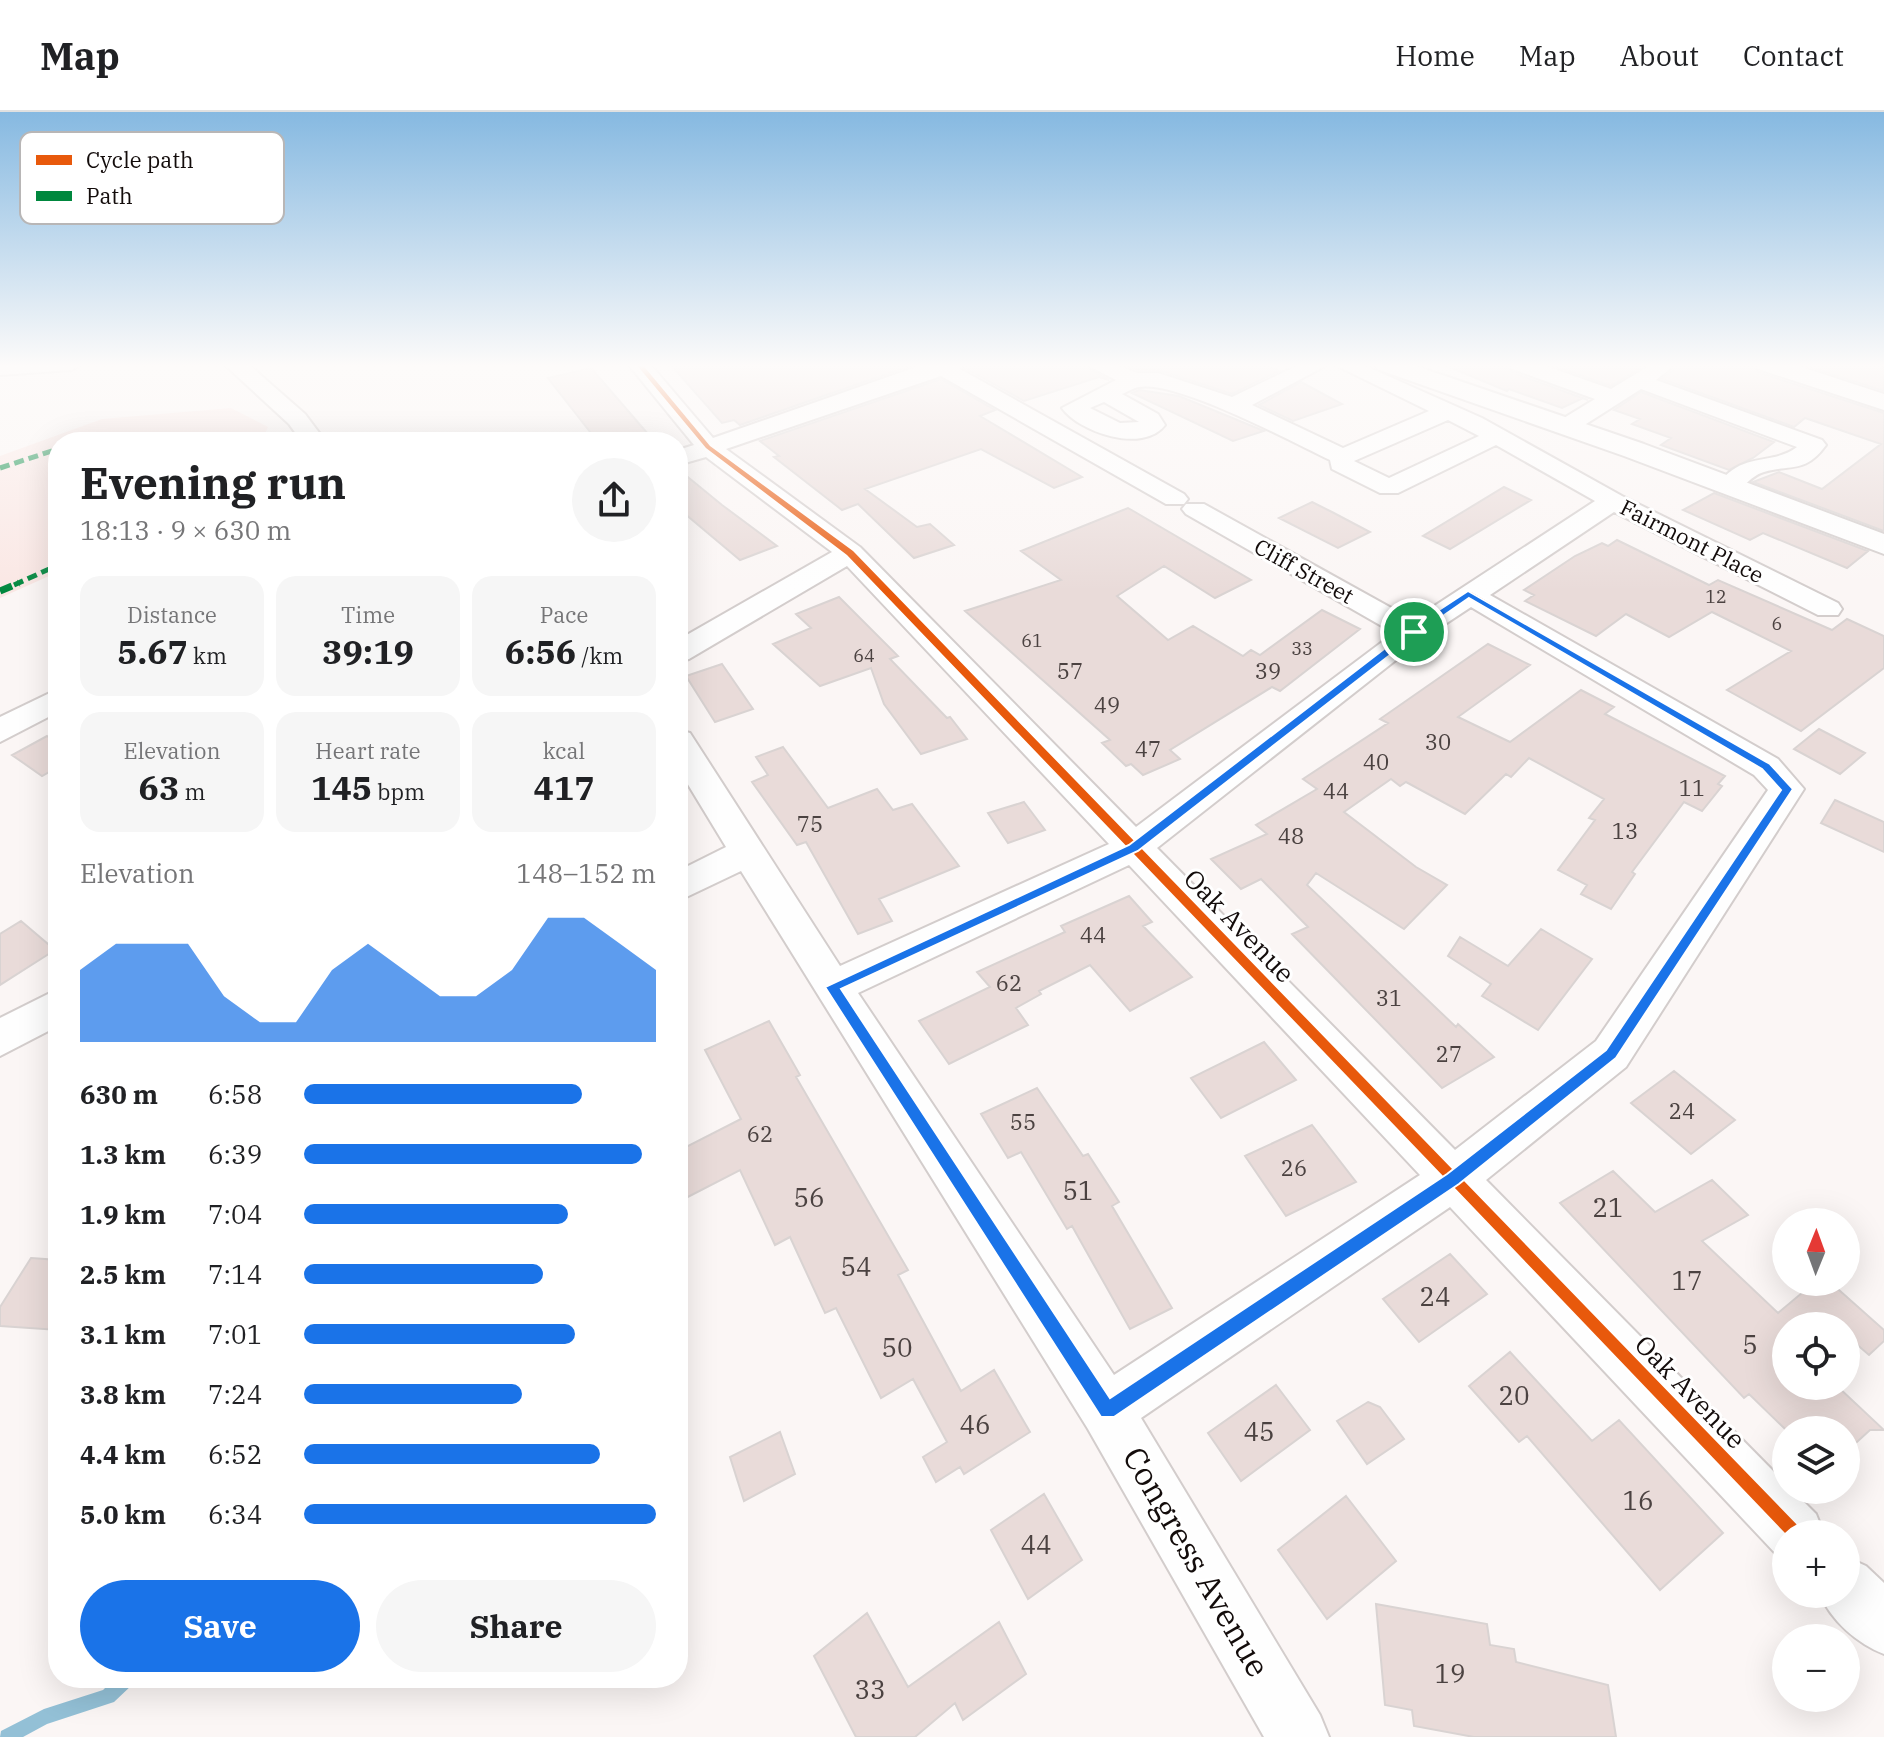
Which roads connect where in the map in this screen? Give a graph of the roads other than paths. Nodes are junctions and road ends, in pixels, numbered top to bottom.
1 (728, 440) edge
2 (1074, 440) edge
3 (1307, 440) edge
4 (1382, 440) edge
5 (1489, 440) edge
6 (1504, 440) edge
7 (1604, 440) edge
8 (1803, 440) edge
9 (693, 452) edge
10 (1343, 457) junction
11 (1729, 486) junction
12 (1613, 501) junction
13 (1884, 545) edge
14 (850, 553) junction
15 (1468, 594) junction
16 (1828, 609) dead end
17 (1414, 632) junction
18 (688, 647) edge
19 (48, 705) edge
20 (0, 731) edge
21 (688, 757) edge
22 (1133, 848) junction
23 (748, 852) junction
24 (688, 882) edge
25 (832, 987) junction
26 (48, 1012) edge
27 (0, 1038) edge
28 (1453, 1179) junction
29 (1107, 1410) junction
30 (1782, 1520) edge
31 (1860, 1600) edge
32 (1884, 1625) edge
33 (1298, 1737) edge

1 - 9 street
2 - 17 street, Cliff Street
3 - 10 street
4 - 10 street
5 - 10 street
6 - 12 street, Fairmont Place
7 - 11 main road
8 - 11 street
9 - 14 street, Oak Avenue
11 - 13 main road
12 - 15 street
12 - 16 street, Fairmont Place
14 - 18 street
14 - 22 street, Oak Avenue
15 - 17 street
15 - 28 street
17 - 22 street
19 - 20 street
21 - 23 street, Congress Avenue
22 - 25 street
22 - 28 street, Oak Avenue
23 - 24 street
23 - 25 street, Congress Avenue
25 - 29 street, Congress Avenue
26 - 27 street
28 - 29 street
28 - 30 street, Oak Avenue
29 - 33 street, Congress Avenue
31 - 32 street

